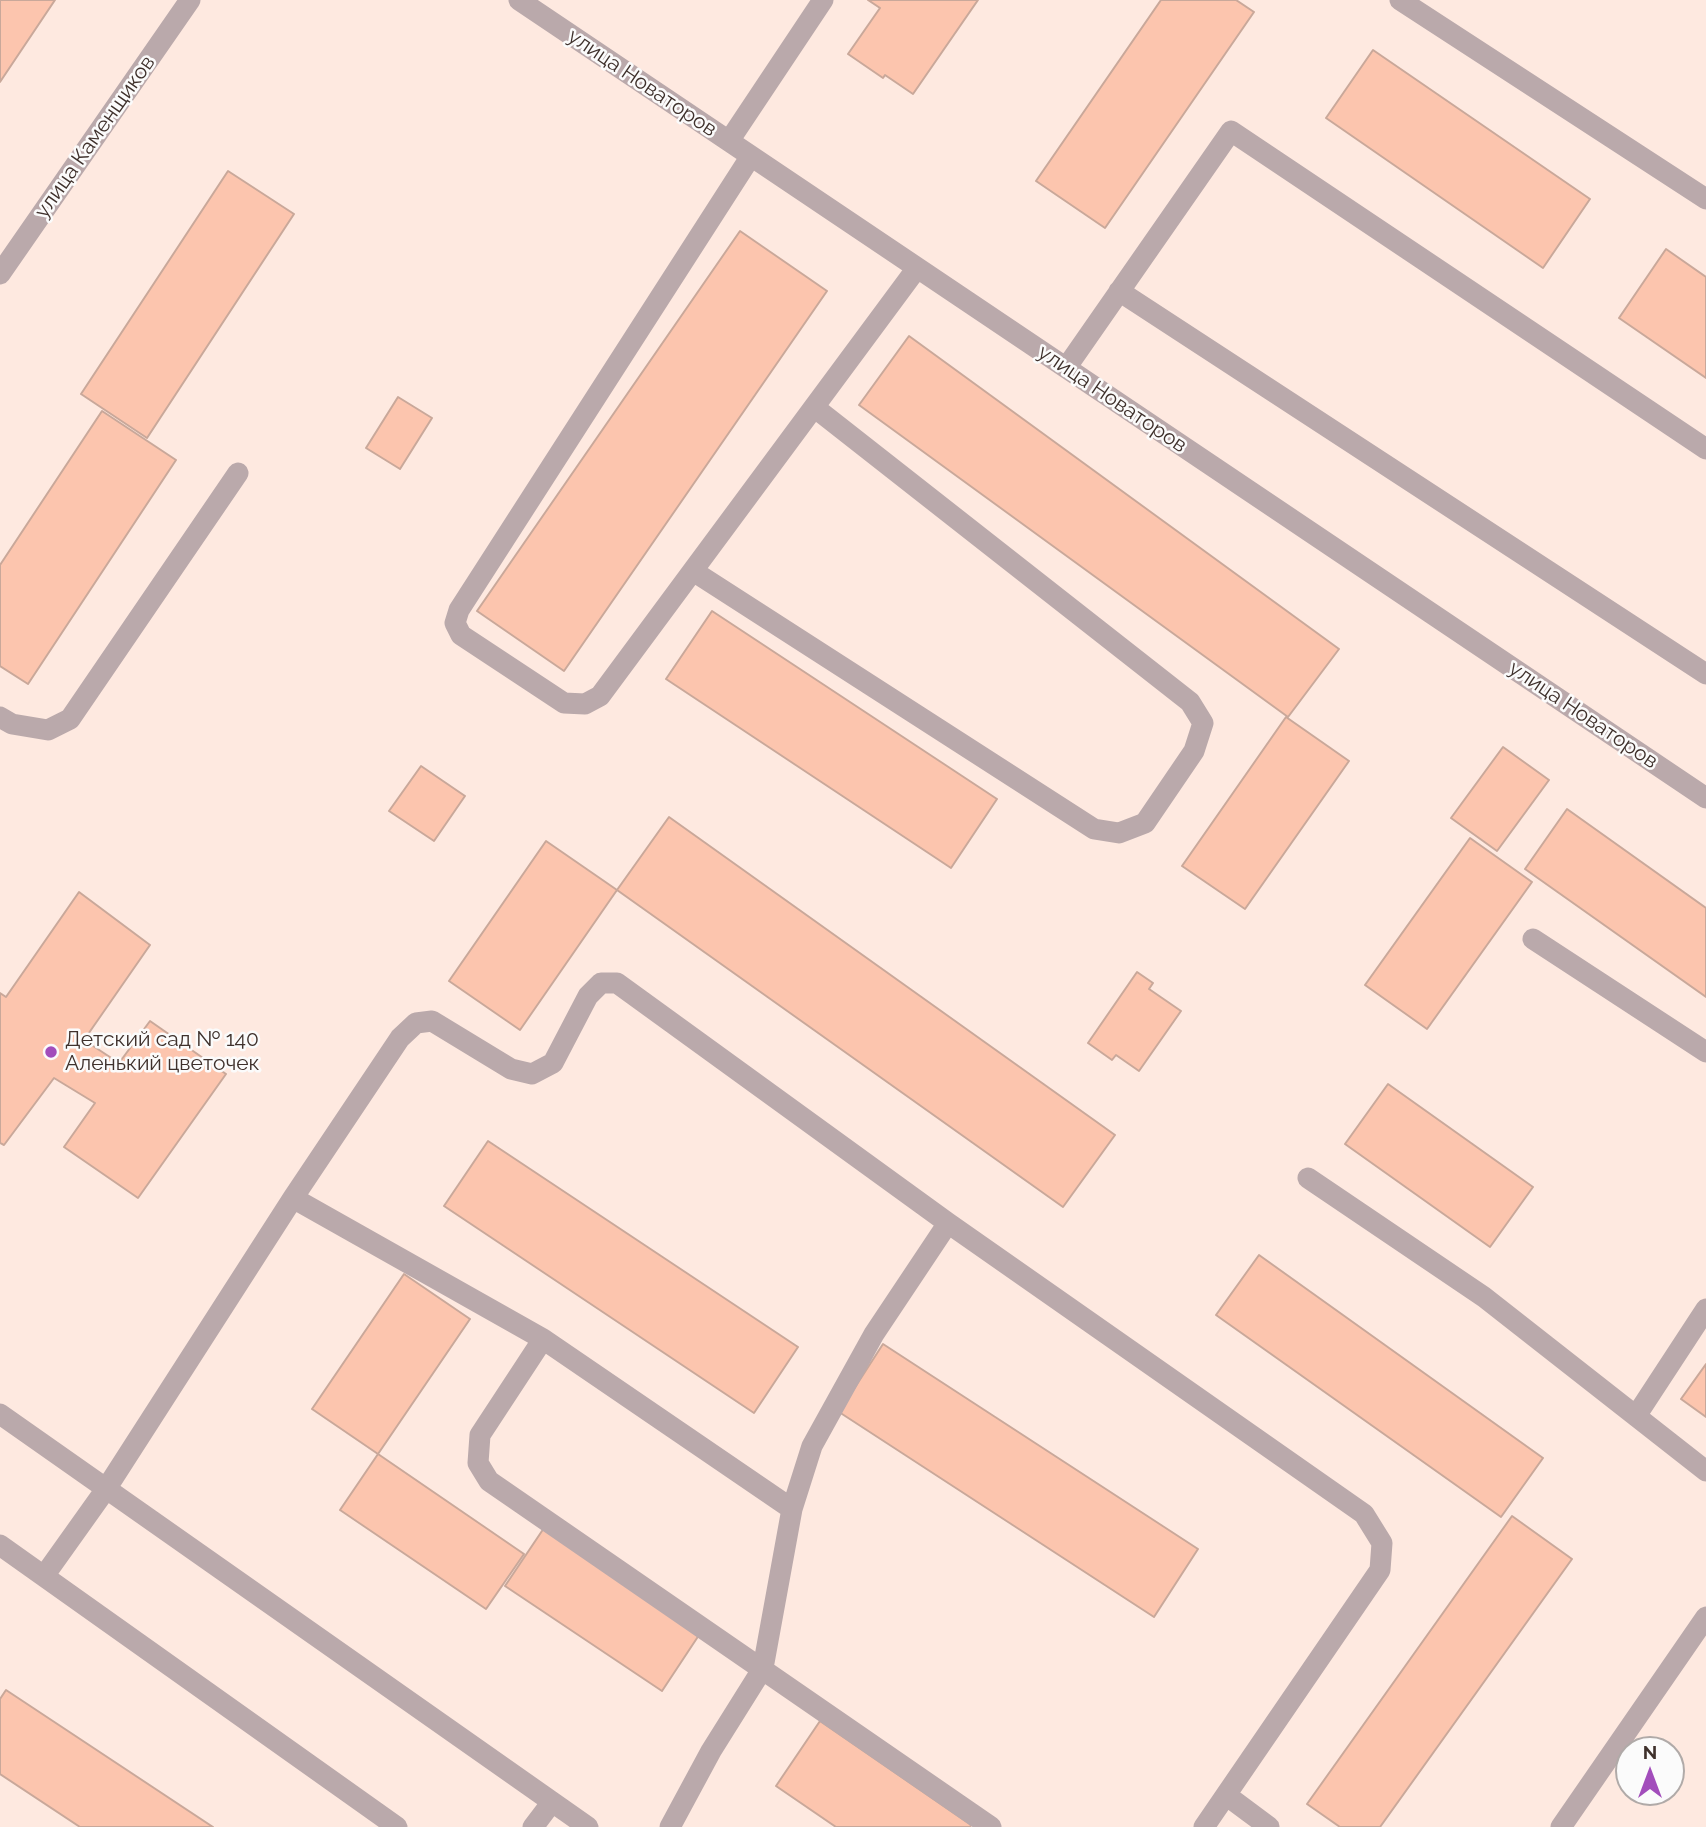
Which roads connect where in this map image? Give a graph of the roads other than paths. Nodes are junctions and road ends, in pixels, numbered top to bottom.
1 (190, 0) edge
2 (519, 0) edge
3 (823, 0) edge
4 (1400, 0) edge
5 (729, 141) junction
6 (751, 156) junction
7 (1706, 200) edge
8 (917, 268) junction
9 (0, 274) edge
10 (1119, 291) junction
11 (1066, 368) junction
12 (814, 407) junction
13 (1706, 449) edge
14 (238, 473) dead end
15 (693, 570) junction
16 (1706, 674) edge
17 (0, 717) edge
18 (1706, 798) edge
19 (1534, 939) dead end
20 (1706, 1052) edge
21 (1308, 1178) dead end
22 (293, 1198) junction
23 (948, 1223) junction
24 (1706, 1309) edge
25 (543, 1339) junction
26 (0, 1414) edge
27 (1636, 1416) junction
28 (1706, 1471) edge
29 (106, 1489) junction
30 (792, 1509) junction
31 (0, 1545) edge
32 (44, 1576) junction
33 (1706, 1617) edge
34 (763, 1668) junction
35 (1226, 1795) junction
36 (552, 1802) junction
37 (397, 1827) edge
38 (533, 1827) edge
39 (588, 1827) edge
40 (670, 1827) edge
41 (991, 1827) edge
42 (1204, 1827) edge
43 (1269, 1827) edge
44 (1561, 1827) edge

1 - 9 street, улица Каменщиков
2 - 5 street, улица Новаторов
3 - 5 street
4 - 7 street
5 - 6 street, улица Новаторов
6 - 8 street, улица Новаторов
6 - 15 street
8 - 11 street, улица Новаторов
8 - 12 street
10 - 11 street
10 - 13 street
10 - 16 street
11 - 18 street, улица Новаторов
12 - 15 street
12 - 15 street
14 - 17 street
19 - 20 street
21 - 27 street
22 - 23 street
22 - 25 street
22 - 29 street
23 - 30 street
23 - 35 street
24 - 27 street
25 - 30 street
25 - 34 street
26 - 29 street
27 - 28 street
29 - 32 street
29 - 36 street
30 - 34 street
31 - 32 street
32 - 37 street
33 - 44 street
34 - 40 street
34 - 41 street
35 - 42 street
35 - 43 street
36 - 38 street
36 - 39 street

